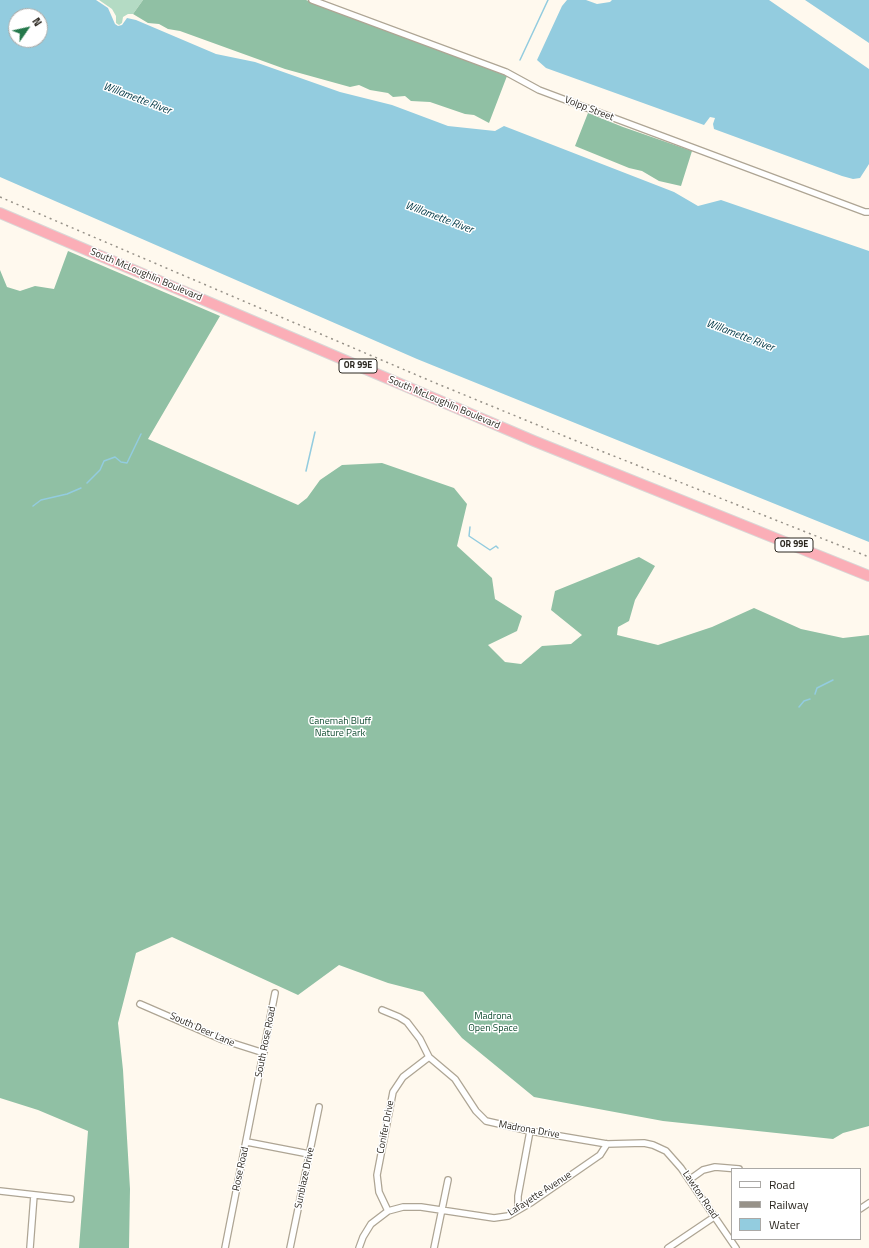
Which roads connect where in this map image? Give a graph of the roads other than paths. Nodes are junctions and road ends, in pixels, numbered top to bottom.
1 (312, 0) edge
2 (869, 212) edge
3 (0, 213) edge
4 (869, 576) edge
5 (275, 993) dead end
6 (140, 1004) dead end
7 (382, 1010) dead end
8 (264, 1053) junction
9 (429, 1057) junction
10 (257, 1091) joint
11 (319, 1107) dead end
12 (530, 1131) junction
13 (247, 1142) junction
14 (607, 1144) junction
15 (309, 1154) junction
16 (731, 1168) edge
17 (448, 1180) dead end
18 (689, 1180) junction
19 (0, 1191) edge
20 (34, 1195) junction
21 (71, 1199) dead end
22 (869, 1203) edge
23 (861, 1209) edge
24 (442, 1210) junction
25 (518, 1210) junction
26 (388, 1211) junction
27 (714, 1217) junction
28 (30, 1248) edge
29 (225, 1248) edge
30 (290, 1248) edge
31 (359, 1248) edge
32 (434, 1248) edge
33 (668, 1248) edge
34 (736, 1248) edge

1 - 2 street, Volpp Street
3 - 4 highway, South McLoughlin Boulevard / OR 99E
5 - 8 street, South Rose Road
6 - 8 street, South Deer Lane
7 - 9 street, Madrona Drive
8 - 10 street, South Rose Road
9 - 12 street, Madrona Drive
9 - 26 street, Conifer Drive
10 - 13 street, Rose Road
11 - 15 street, Sunblaze Drive
12 - 14 street, Madrona Drive
12 - 25 street
13 - 15 street
13 - 29 street, Rose Road
14 - 18 street, Lawton Road
14 - 25 street, Lafayette Avenue
15 - 30 street, Sunblaze Drive
16 - 18 street
17 - 24 street
18 - 27 street, Lawton Road
19 - 20 street
20 - 21 street
20 - 28 street
22 - 23 street
24 - 25 street, Lafayette Avenue
24 - 26 street, Lafayette Avenue
24 - 32 street
26 - 31 street, Lafayette Avenue
27 - 33 street
27 - 34 street, Lawton Road

